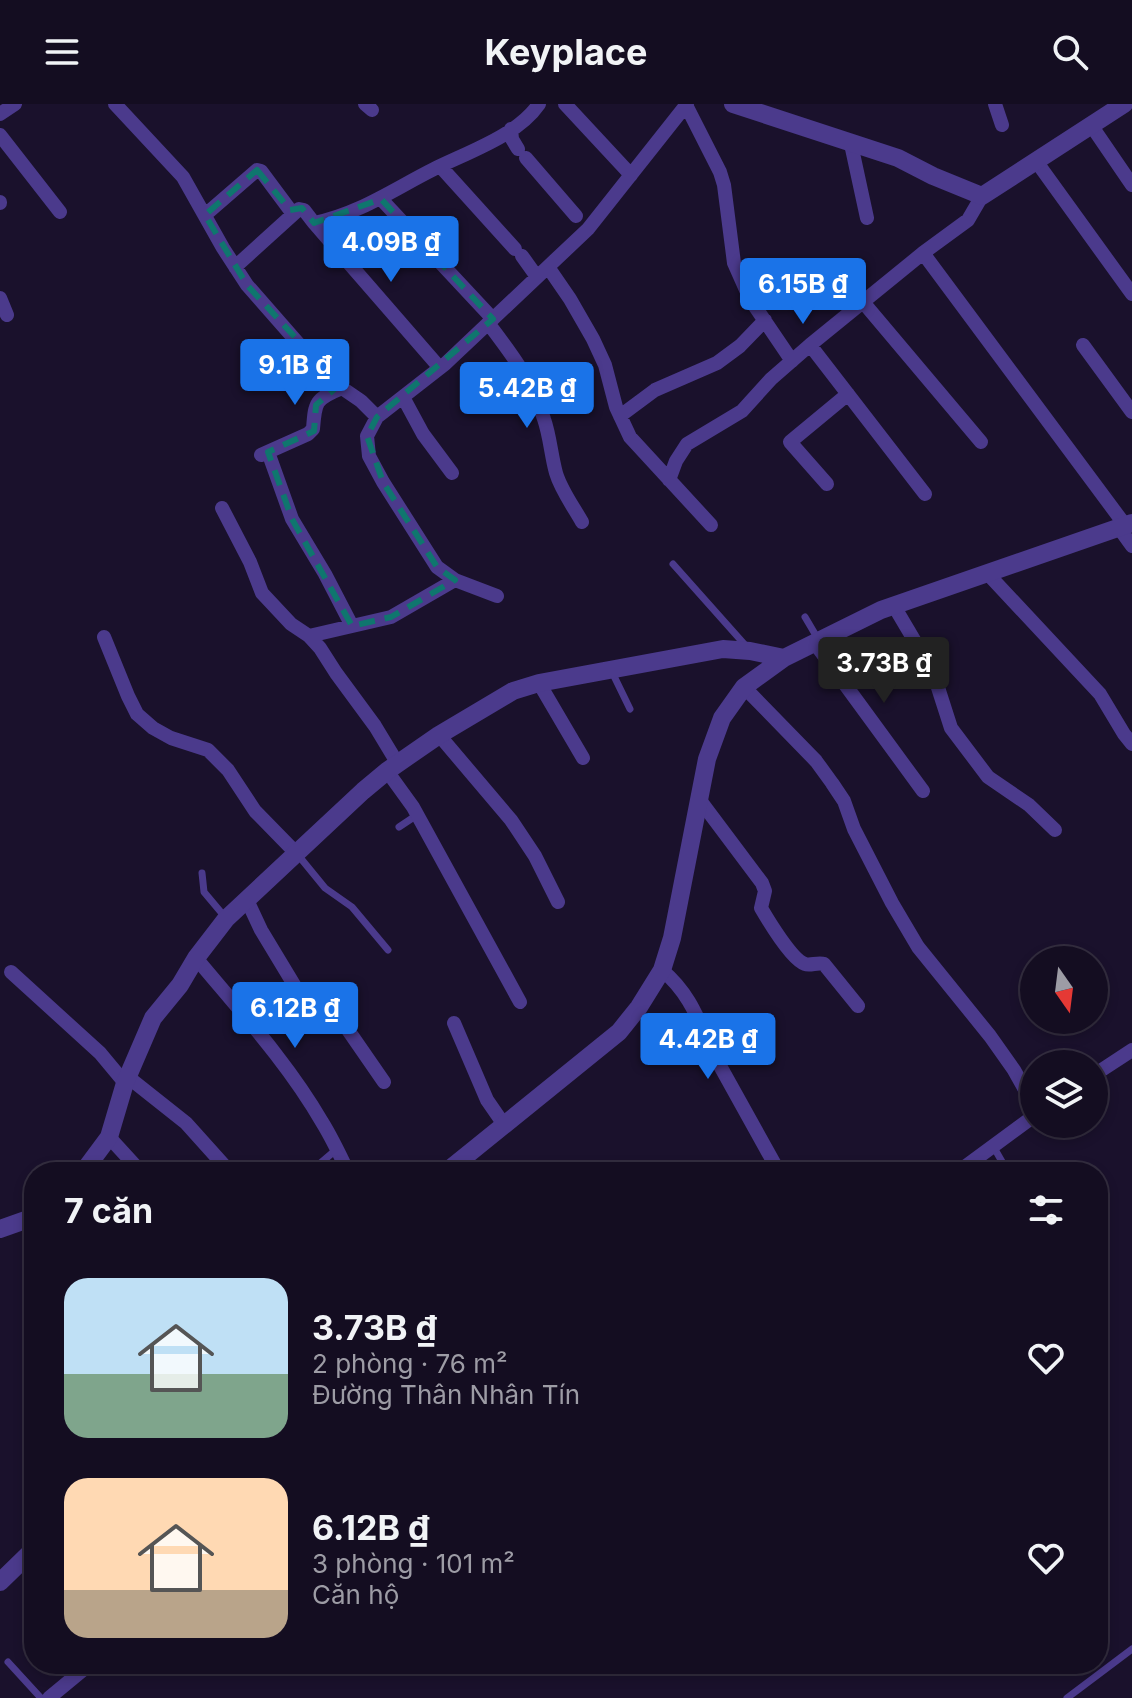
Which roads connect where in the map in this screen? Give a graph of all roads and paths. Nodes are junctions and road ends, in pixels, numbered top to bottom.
1 (15, 104) edge
2 (115, 104) edge
3 (539, 104) edge
4 (565, 104) edge
5 (686, 104) edge
6 (733, 104) edge
7 (995, 104) edge
8 (1124, 104) edge
9 (0, 114) edge
10 (1002, 125) dead end
11 (1091, 125) junction
12 (511, 129) junction
13 (0, 135) edge
14 (851, 144) junction
15 (1036, 161) junction
16 (440, 166) junction
17 (631, 175) junction
18 (1132, 185) edge
19 (982, 196) junction
20 (381, 199) junction
21 (60, 212) dead end
22 (293, 214) junction
23 (205, 215) junction
24 (576, 216) dead end
25 (867, 218) dead end
26 (314, 223) junction
27 (923, 253) junction
28 (235, 267) junction
29 (542, 272) junction
30 (1132, 294) edge
31 (0, 298) edge
32 (863, 302) junction
33 (7, 315) dead end
34 (765, 320) junction
35 (491, 321) junction
36 (810, 345) junction
37 (1083, 345) dead end
38 (792, 361) junction
39 (440, 368) junction
40 (342, 388) junction
41 (848, 394) junction
42 (403, 397) junction
43 (1132, 412) edge
44 (620, 416) junction
45 (377, 417) junction
46 (981, 442) dead end
47 (452, 473) dead end
48 (669, 480) junction
49 (827, 484) dead end
50 (925, 494) dead end
51 (222, 508) dead end
52 (582, 522) dead end
53 (711, 525) dead end
54 (1125, 525) edge
55 (1132, 546) edge
56 (673, 564) dead end
57 (987, 573) junction
58 (455, 580) junction
59 (497, 596) dead end
60 (894, 606) junction
61 (805, 617) dead end
62 (352, 626) junction
63 (309, 636) junction
64 (104, 637) dead end
65 (816, 641) junction
66 (750, 651) junction
67 (784, 658) junction
68 (611, 670) junction
69 (539, 683) junction
70 (744, 687) junction
71 (630, 709) dead end
72 (439, 735) junction
73 (1132, 744) edge
74 (583, 758) dead end
75 (393, 767) junction
76 (923, 791) dead end
77 (699, 799) junction
78 (417, 815) junction
79 (399, 827) dead end
80 (1055, 830) dead end
81 (297, 854) junction
82 (202, 873) dead end
83 (247, 900) junction
84 (558, 902) dead end
85 (226, 919) junction
86 (388, 950) dead end
87 (196, 958) junction
88 (662, 970) junction
89 (11, 972) dead end
90 (520, 1002) dead end
91 (858, 1006) dead end
92 (454, 1023) dead end
93 (1132, 1050) edge
94 (1108, 1066) edge
95 (127, 1080) junction
96 (1020, 1081) edge
97 (384, 1082) dead end
98 (505, 1126) junction
99 (1020, 1126) edge
100 (109, 1137) junction
101 (993, 1146) junction
102 (337, 1149) junction
103 (90, 1162) edge
104 (132, 1162) edge
105 (221, 1162) edge
106 (322, 1162) edge
107 (343, 1162) edge
108 (459, 1162) edge
109 (773, 1162) edge
110 (971, 1162) edge
111 (1002, 1162) edge
112 (24, 1221) edge
113 (0, 1229) edge
114 (24, 1559) edge
115 (0, 1582) edge
116 (1132, 1649) edge
117 (8, 1662) dead end
118 (1108, 1667) edge
119 (78, 1674) edge
120 (1099, 1674) edge
121 (41, 1698) edge
122 (49, 1698) edge
123 (1067, 1698) edge

1 - 9 street
2 - 23 street
3 - 12 street
4 - 17 street
5 - 17 street
5 - 34 street
6 - 14 street
7 - 10 street
8 - 11 street
11 - 15 street
11 - 18 street
12 - 16 street
12 - 24 street
13 - 21 street
14 - 19 street
14 - 25 street
15 - 19 street
15 - 30 street
16 - 20 street
16 - 29 street
17 - 29 street
19 - 27 street
20 - 26 street
20 - 35 street
22 - 23 street
22 - 26 street
22 - 28 street
23 - 28 street
26 - 39 street
27 - 32 street
27 - 54 street
28 - 40 street
29 - 35 street
29 - 44 street
31 - 33 street
32 - 36 street
32 - 46 street
34 - 38 street
34 - 44 street
35 - 39 street
35 - 52 street
36 - 38 street
36 - 41 street
37 - 43 street
38 - 48 street
39 - 42 street
40 - 45 street
40 - 62 street
41 - 49 street
41 - 50 street
42 - 45 street
42 - 47 street
44 - 48 street
45 - 58 street
48 - 53 street
51 - 63 street
54 - 55 street
54 - 57 street
56 - 66 lane
57 - 60 street
57 - 73 street
58 - 59 street
58 - 62 street
60 - 65 street
60 - 80 street
61 - 65 lane
62 - 63 street
63 - 75 street
64 - 81 street
65 - 67 street
65 - 76 street
66 - 67 street
66 - 68 street
67 - 70 street
68 - 69 street
68 - 71 lane
69 - 72 street
69 - 74 street
70 - 77 street
70 - 96 street
72 - 75 street
72 - 84 street
75 - 78 street
75 - 81 street
77 - 88 street
77 - 91 street
78 - 79 lane
78 - 90 street
81 - 83 street
81 - 86 lane
82 - 85 lane
83 - 85 street
83 - 97 street
85 - 87 street
87 - 95 street
87 - 102 street
88 - 98 street
88 - 109 street
89 - 95 street
92 - 98 street
93 - 94 street
95 - 100 street
95 - 105 street
98 - 108 street
99 - 101 street
100 - 103 street
100 - 104 street
101 - 110 street
101 - 111 lane
102 - 106 lane
102 - 107 street
112 - 113 street
114 - 115 street
116 - 118 lane
117 - 121 lane
119 - 122 street
120 - 123 lane

